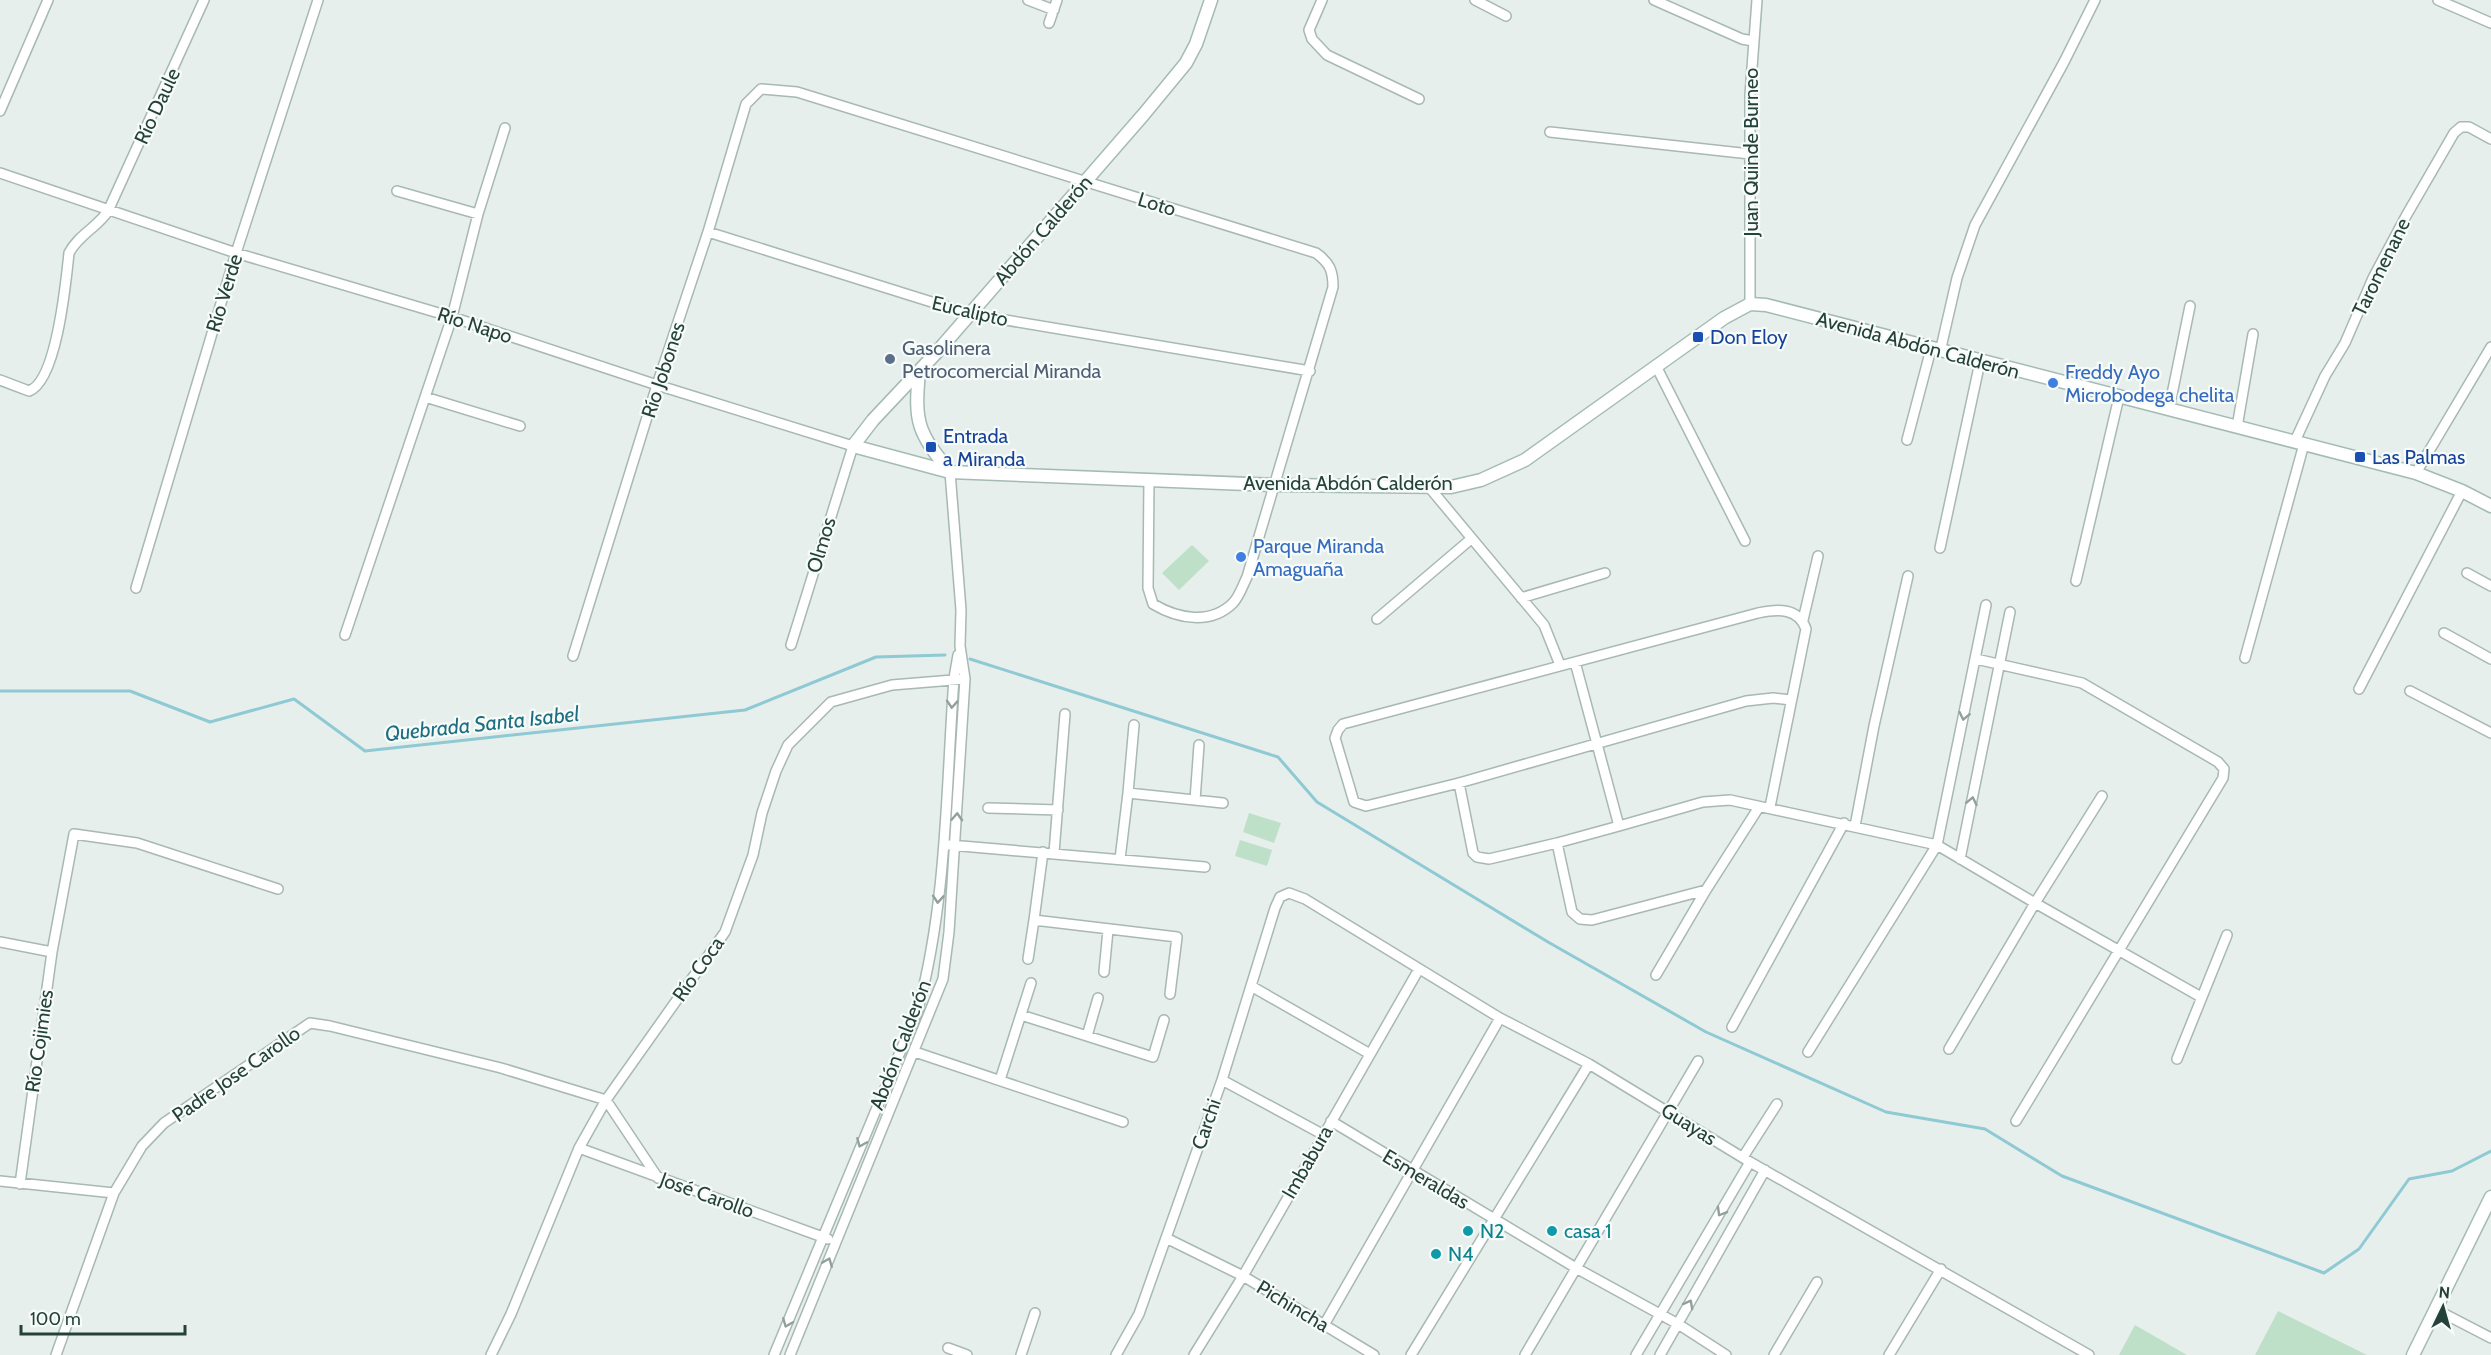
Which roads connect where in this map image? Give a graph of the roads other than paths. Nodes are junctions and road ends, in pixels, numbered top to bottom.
1 (48, 0) edge
2 (204, 0) edge
3 (318, 0) edge
4 (1028, 0) edge
5 (1057, 0) edge
6 (1211, 0) edge
7 (1322, 0) edge
8 (1475, 0) edge
9 (1654, 0) edge
10 (1757, 0) edge
11 (2095, 0) edge
12 (2438, 0) edge
13 (1054, 10) junction
14 (1506, 16) dead end
15 (1049, 23) dead end
16 (2491, 23) edge
17 (1753, 41) junction
18 (761, 89) joint
19 (1419, 99) dead end
20 (0, 111) edge
21 (505, 128) dead end
22 (1550, 132) dead end
23 (2491, 139) edge
24 (1750, 154) junction
25 (0, 173) edge
26 (1084, 182) junction
27 (397, 191) dead end
28 (108, 211) junction
29 (478, 214) junction
30 (708, 232) junction
31 (236, 253) junction
32 (1750, 303) junction
33 (2190, 306) dead end
34 (969, 314) junction
35 (452, 317) junction
36 (2253, 334) dead end
37 (2491, 347) edge
38 (1935, 350) junction
39 (1980, 362) junction
40 (1656, 366) junction
41 (1310, 371) junction
42 (919, 372) junction
43 (0, 380) edge
44 (657, 385) junction
45 (425, 397) junction
46 (2120, 397) junction
47 (2169, 409) junction
48 (520, 426) dead end
49 (2238, 427) junction
50 (1907, 440) dead end
51 (2299, 442) junction
52 (853, 446) junction
53 (950, 472) junction
54 (2416, 473) junction
55 (1149, 480) junction
56 (1275, 484) junction
57 (1428, 488) junction
58 (2463, 491) junction
59 (2491, 506) edge
60 (1471, 539) junction
61 (1745, 541) dead end
62 (1940, 548) dead end
63 (1818, 555) dead end
64 (1605, 573) dead end
65 (2467, 573) dead end
66 (1908, 576) dead end
67 (2076, 581) dead end
68 (2491, 586) edge
69 (136, 588) dead end
70 (1521, 598) junction
71 (1986, 604) dead end
72 (2010, 612) dead end
73 (1377, 619) dead end
74 (1803, 620) junction
75 (2444, 633) dead end
76 (345, 635) dead end
77 (791, 645) dead end
78 (960, 646) junction
79 (573, 656) dead end
80 (2244, 658) dead end
81 (1976, 659) junction
82 (2491, 659) edge
83 (1575, 662) junction
84 (1560, 665) junction
85 (2001, 665) junction
86 (954, 678) junction
87 (965, 679) junction
88 (2359, 689) dead end
89 (2410, 691) dead end
90 (1791, 700) junction
91 (1065, 714) dead end
92 (1134, 725) dead end
93 (2491, 733) edge
94 (1597, 744) junction
95 (1199, 745) dead end
96 (1459, 783) junction
97 (1128, 794) junction
98 (2102, 796) dead end
99 (1195, 800) junction
100 (1223, 803) dead end
101 (1760, 807) junction
102 (1770, 807) junction
103 (988, 808) dead end
104 (1058, 810) junction
105 (1844, 823) junction
106 (1619, 826) junction
107 (1855, 826) junction
108 (1557, 843) junction
109 (942, 845) junction
110 (955, 845) junction
111 (1937, 845) junction
112 (1043, 852) junction
113 (1054, 853) junction
114 (1120, 859) junction
115 (1960, 859) junction
116 (1205, 867) dead end
117 (278, 889) dead end
118 (1706, 890) junction
119 (1289, 893) joint
120 (2035, 903) junction
121 (1034, 920) junction
122 (1108, 930) junction
123 (2227, 935) dead end
124 (0, 942) edge
125 (2118, 951) junction
126 (52, 952) junction
127 (1028, 959) dead end
128 (1419, 969) junction
129 (1104, 972) dead end
130 (1656, 975) dead end
131 (1031, 983) dead end
132 (1251, 986) junction
133 (1170, 994) dead end
134 (2200, 997) junction
135 (1098, 999) dead end
136 (1021, 1015) junction
137 (1500, 1018) junction
138 (1164, 1020) dead end
139 (1732, 1027) dead end
140 (1087, 1036) junction
141 (1949, 1049) dead end
142 (915, 1052) junction
143 (1808, 1052) dead end
144 (1370, 1054) junction
145 (2177, 1059) dead end
146 (1698, 1061) dead end
147 (1589, 1064) junction
148 (1000, 1080) junction
149 (1222, 1080) junction
150 (606, 1100) junction
151 (1777, 1104) dead end
152 (1667, 1110) junction
153 (1331, 1121) junction
154 (2016, 1121) dead end
155 (1123, 1122) dead end
156 (1322, 1134) junction
157 (579, 1148) junction
158 (1747, 1160) junction
159 (1765, 1170) junction
160 (1412, 1171) junction
161 (658, 1178) junction
162 (0, 1181) edge
163 (20, 1184) junction
164 (114, 1193) junction
165 (2491, 1197) edge
166 (1498, 1221) junction
167 (822, 1237) junction
168 (1166, 1238) junction
169 (836, 1242) junction
170 (1576, 1268) junction
171 (1941, 1269) junction
172 (1243, 1276) junction
173 (1817, 1282) dead end
174 (2435, 1309) junction
175 (1035, 1313) dead end
176 (1660, 1315) junction
177 (1678, 1324) junction
178 (1324, 1325) junction
179 (2491, 1338) edge
180 (948, 1348) dead end
181 (56, 1355) edge
182 (491, 1355) edge
183 (774, 1355) edge
184 (790, 1355) edge
185 (967, 1355) edge
186 (1021, 1355) edge
187 (1116, 1355) edge
188 (1194, 1355) edge
189 (1374, 1355) edge
190 (1411, 1355) edge
191 (1525, 1355) edge
192 (1636, 1355) edge
193 (1660, 1355) edge
194 (1726, 1355) edge
195 (1774, 1355) edge
196 (1889, 1355) edge
197 (2089, 1355) edge
198 (2413, 1355) edge

1 - 20 street
2 - 28 street, Río Daule
3 - 31 street, Río Verde
4 - 13 street
5 - 13 street
6 - 26 street, Abdón Calderón
7 - 19 street
8 - 14 street
9 - 17 street
10 - 17 street, Juan Quinde Burneo
11 - 38 street
12 - 16 street
13 - 15 street
17 - 24 street, Juan Quinde Burneo
18 - 26 street, Loto
18 - 30 street, Río Jobones
21 - 29 street
22 - 24 street
23 - 51 street, Taromenane
24 - 32 street, Juan Quinde Burneo
25 - 28 street, Río Napo
26 - 34 street, Abdón Calderón
26 - 41 street, Loto
27 - 29 street
28 - 31 street, Río Napo
28 - 43 street, Río Daule
29 - 35 street
30 - 34 street, Eucalipto
30 - 44 street, Río Jobones
31 - 35 street, Río Napo
31 - 69 street, Río Verde
32 - 38 street, Avenida Abdón Calderón
32 - 40 street, Avenida Abdón Calderón
33 - 47 street
34 - 41 street, Eucalipto
34 - 42 street, Abdón Calderón
35 - 44 street, Río Napo
35 - 45 street
36 - 49 street
37 - 54 street
38 - 39 street, Avenida Abdón Calderón
38 - 50 street
39 - 46 street, Avenida Abdón Calderón
39 - 62 street
40 - 57 street, Avenida Abdón Calderón
40 - 61 street
41 - 56 street, Loto
42 - 52 street, Abdón Calderón
42 - 53 street
44 - 52 street, Río Napo
44 - 79 street, Río Jobones
45 - 48 street
45 - 76 street
46 - 47 street, Avenida Abdón Calderón
46 - 67 street
47 - 49 street, Avenida Abdón Calderón
49 - 51 street, Avenida Abdón Calderón
51 - 54 street, Avenida Abdón Calderón
51 - 80 street
52 - 53 street, Río Napo
52 - 77 street, Olmos
53 - 55 street, Avenida Abdón Calderón
53 - 78 street, Abdón Calderón
54 - 58 street, Avenida Abdón Calderón
55 - 56 street, Avenida Abdón Calderón
55 - 56 street, Loto
56 - 57 street, Avenida Abdón Calderón
57 - 60 street
58 - 59 street, Avenida Abdón Calderón
58 - 88 street
60 - 70 street
60 - 73 street
63 - 74 street
64 - 70 street
65 - 68 street
66 - 107 street
70 - 84 street
71 - 81 street
72 - 85 street
74 - 83 street
74 - 90 street
75 - 82 street
78 - 86 street, Abdón Calderón
78 - 87 street, Abdón Calderón
81 - 85 street
81 -> 111 street
83 - 84 street
83 - 94 street
84 - 96 street
115 -> 85 street
85 - 125 street
86 - 87 street, Río Coca
86 -> 109 street, Abdón Calderón
86 - 150 street, Río Coca
110 -> 87 street, Abdón Calderón
89 - 93 street
90 - 94 street
90 - 102 street
91 - 104 street
92 - 97 street
94 - 96 street
94 - 106 street
95 - 99 street
96 - 108 street
97 - 99 street
97 - 114 street
98 - 120 street
99 - 100 street
101 - 102 street
101 - 106 street
101 - 118 street
102 - 105 street
103 - 104 street
104 - 113 street
105 - 107 street
105 - 139 street
106 - 108 street
107 - 111 street
108 - 118 street
109 - 110 street
109 -> 167 street, Abdón Calderón
110 - 112 street
110 - 142 street, Abdón Calderón
111 - 115 street
111 - 143 street
112 - 113 street
112 - 121 street
113 - 114 street
114 - 116 street
115 - 120 street
117 - 126 street, Río Cojimies
118 - 130 street
119 - 128 street, Guayas
119 - 132 street, Carchi
120 - 125 street
120 - 141 street
121 - 122 street
121 - 127 street
122 - 129 street
122 - 133 street
123 - 134 street
124 - 126 street
125 - 134 street
125 - 154 street
126 - 163 street, Río Cojimies
128 - 137 street, Guayas
128 - 144 street, Imbabura
131 - 136 street
132 - 144 street
132 - 149 street, Carchi
134 - 145 street
135 - 140 street
136 - 140 street
136 - 148 street
137 - 147 street, Guayas
137 - 160 street
138 - 140 street
142 - 148 street
142 - 169 street, Abdón Calderón
144 - 153 street, Imbabura
146 - 152 street
147 - 152 street, Guayas
147 - 166 street
148 - 155 street
149 - 156 street
149 - 168 street, Carchi
150 - 157 street, Río Coca
150 - 161 street
150 - 164 street, Padre Jose Carollo
151 - 158 street
152 - 158 street, Guayas
152 - 170 street
153 - 156 street, Imbabura
153 - 160 street, Esmeraldas
156 - 172 street, Imbabura
157 - 161 street, José Carollo
157 - 182 street, Río Coca
158 - 159 street, Guayas
158 -> 176 street
159 - 171 street, Guayas
177 -> 159 street
160 - 166 street, Esmeraldas
160 - 178 street
161 - 167 street, José Carollo
162 - 163 street
163 - 164 street
164 - 181 street, Padre Jose Carollo
165 - 174 street
166 - 170 street, Esmeraldas
166 - 190 street
167 - 169 street, José Carollo
167 -> 183 street, Abdón Calderón
168 - 172 street, Pichincha
168 - 187 street, Carchi
184 -> 169 street, Abdón Calderón
170 - 176 street, Esmeraldas
170 - 191 street
171 - 196 street
171 - 197 street, Guayas
172 - 178 street, Pichincha
172 - 188 street, Imbabura
173 - 195 street
174 - 179 street
174 - 198 street
175 - 186 street
176 - 177 street
176 - 192 street
177 - 193 street
177 - 194 street
178 - 189 street, Pichincha
180 - 185 street

